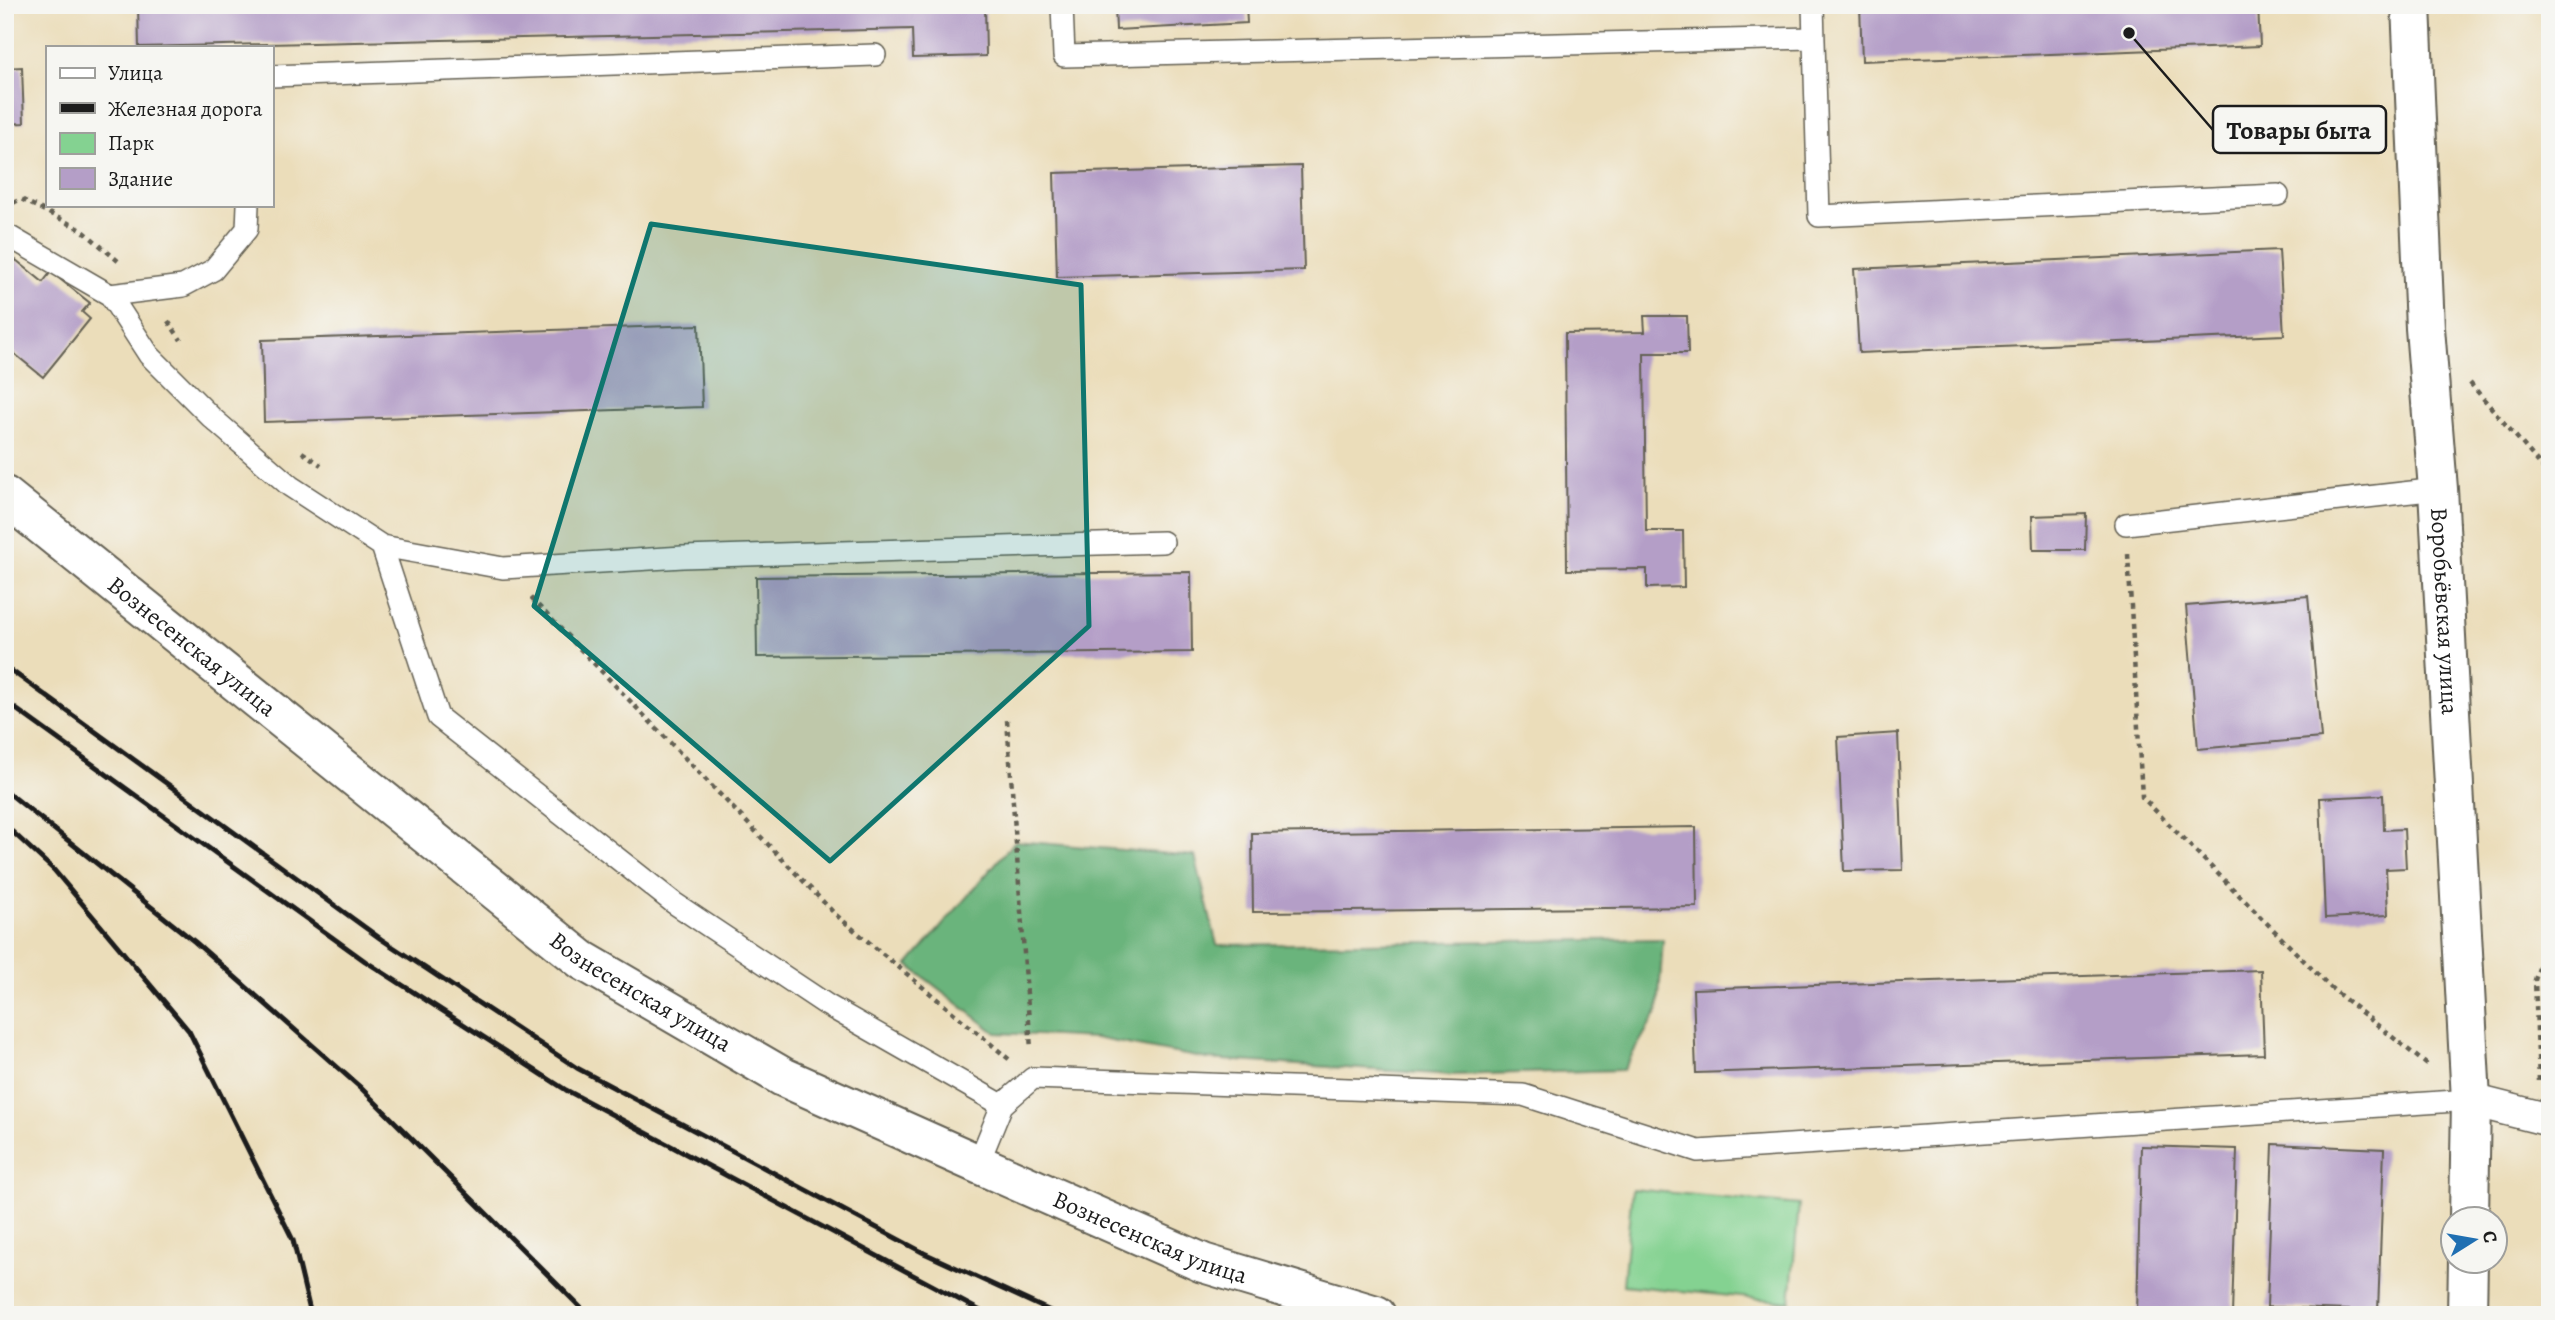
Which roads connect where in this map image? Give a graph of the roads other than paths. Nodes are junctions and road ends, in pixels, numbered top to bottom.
1 (1062, 5) edge
2 (1813, 5) edge
3 (2411, 5) edge
4 (1812, 38) junction
5 (875, 55) dead end
6 (273, 76) edge
7 (2278, 195) dead end
8 (248, 206) edge
9 (5, 234) edge
10 (110, 295) junction
11 (2438, 489) junction
12 (5, 496) edge
13 (2126, 524) road end
14 (1163, 542) dead end
15 (382, 546) junction
16 (2471, 1100) junction
17 (1002, 1105) junction
18 (2546, 1119) edge
19 (978, 1164) junction
20 (2469, 1204) edge
21 (2468, 1274) edge
22 (1377, 1315) edge
23 (2467, 1315) edge

1 - 4 lane
2 - 4 lane
3 - 11 main road, Воробьёвская улица
4 - 7 lane
5 - 6 lane
8 - 10 lane
9 - 10 lane
10 - 15 lane
11 - 13 lane
11 - 16 main road, Воробьёвская улица
12 - 19 main road, Вознесенская улица
14 - 15 lane
15 - 17 lane
16 - 17 lane
16 - 18 street
16 - 20 main road, Воробьёвская улица
17 - 19 lane
19 - 22 main road, Вознесенская улица
21 - 23 main road

